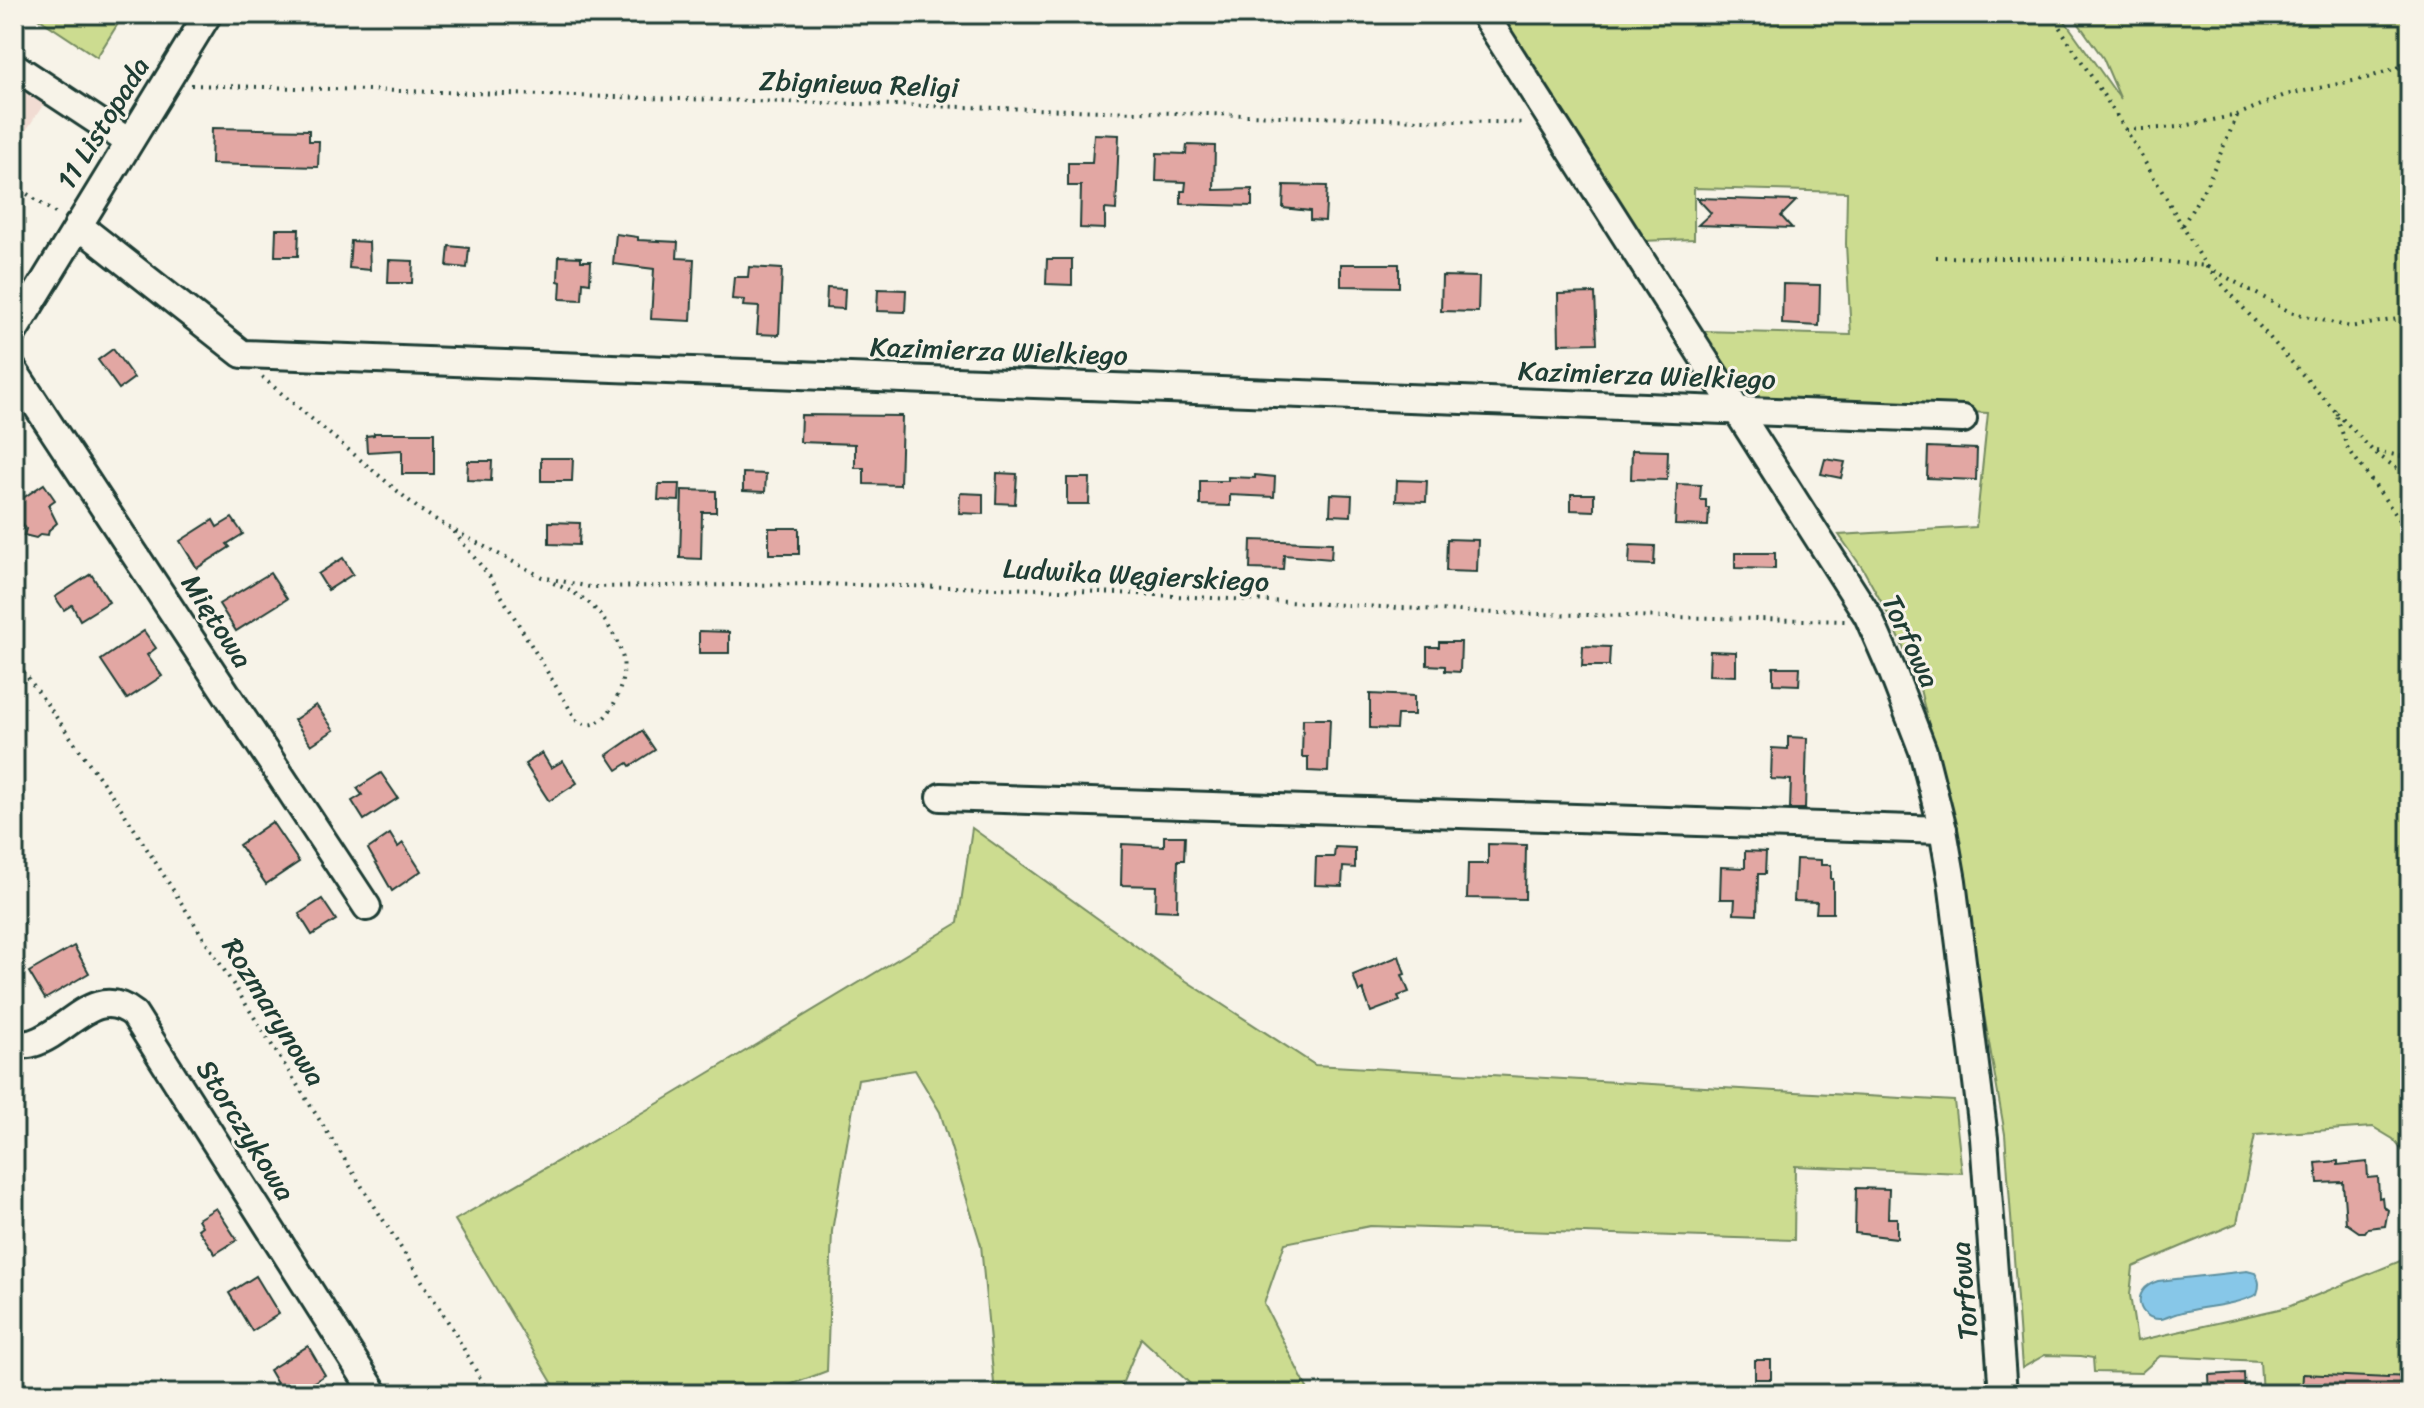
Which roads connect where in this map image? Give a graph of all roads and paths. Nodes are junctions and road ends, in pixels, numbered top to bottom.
1 (208, 14) edge
2 (1484, 14) edge
3 (2051, 14) edge
4 (2410, 60) edge
5 (15, 70) edge
6 (165, 84) junction
7 (2237, 115) junction
8 (1553, 123) junction
9 (2126, 130) junction
10 (129, 142) junction
11 (14, 185) edge
12 (78, 225) junction
13 (2183, 225) junction
14 (1936, 257) dead end
15 (2206, 266) junction
16 (2410, 317) edge
17 (14, 331) edge
18 (242, 354) junction
19 (14, 371) edge
20 (1738, 410) junction
21 (2335, 411) junction
22 (1963, 419) dead end
23 (2373, 451) junction
24 (2410, 458) edge
25 (2410, 478) edge
26 (453, 530) junction
27 (2410, 542) edge
28 (542, 577) junction
29 (1868, 616) junction
30 (14, 658) edge
31 (941, 797) dead end
32 (1943, 830) junction
33 (367, 907) dead end
34 (14, 1045) edge
35 (375, 1394) edge
36 (489, 1394) edge
37 (2003, 1394) edge

1 - 6 street, 11 Listopada
2 - 8 street, Torfowa
3 - 9 path
4 - 7 path
5 - 10 street
6 - 8 path, Zbigniewa Religi
6 - 10 street, 11 Listopada
7 - 9 path
7 - 13 path
8 - 20 street, Torfowa
9 - 13 path
10 - 12 street, 11 Listopada
11 - 12 path
12 - 17 street, 11 Listopada
12 - 18 street
13 - 15 path
14 - 15 path
15 - 16 path
15 - 21 path
18 - 20 street, Kazimierza Wielkiego
18 - 26 path, Ludwika Węgierskiego
19 - 33 street, Miętowa
20 - 22 street, Kazimierza Wielkiego
20 - 29 street, Torfowa
21 - 23 path
21 - 27 path
23 - 24 path
23 - 25 path
26 - 28 path, Ludwika Węgierskiego
26 - 28 path
28 - 29 path, Ludwika Węgierskiego
29 - 32 street, Torfowa
30 - 36 path, Rozmarynowa
31 - 32 street
32 - 37 street, Torfowa
34 - 35 street, Storczykowa

